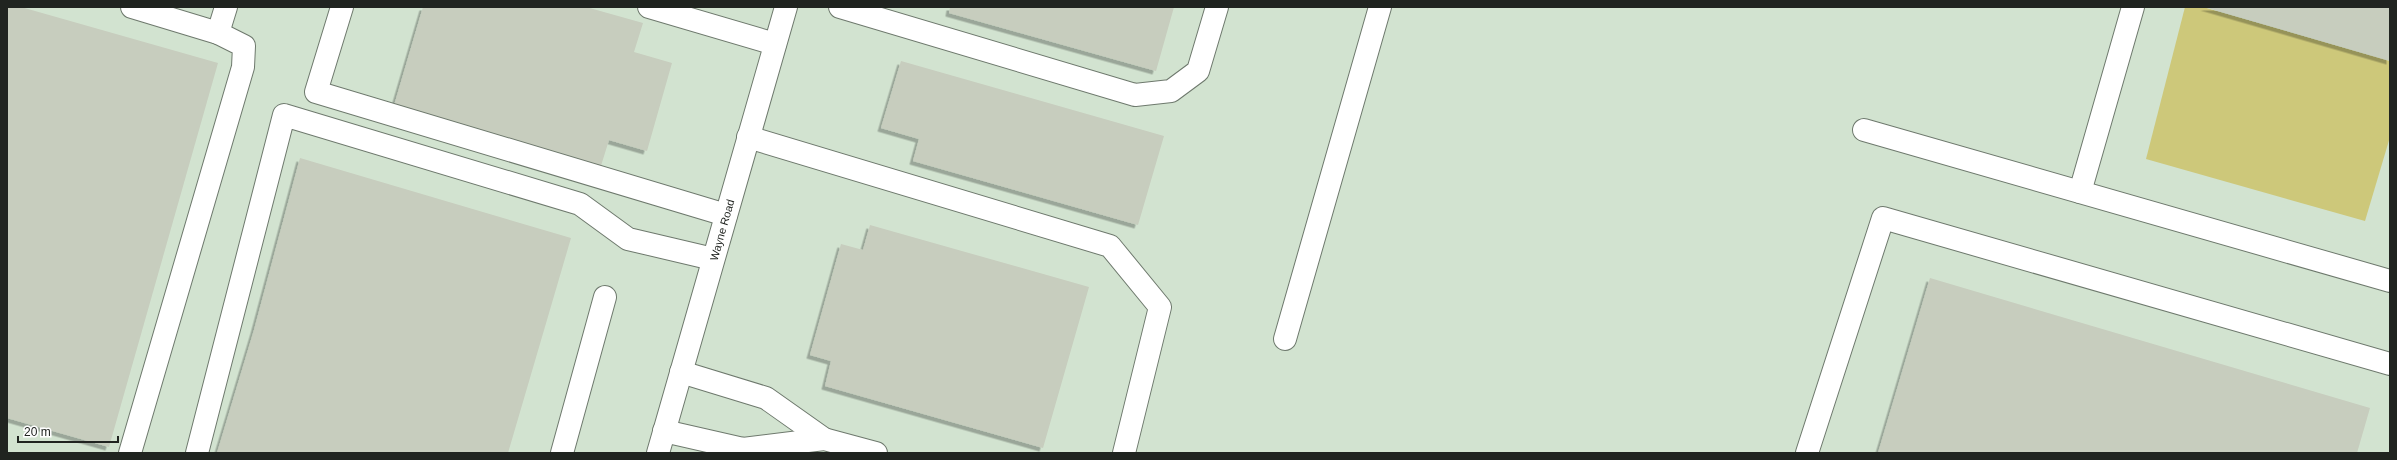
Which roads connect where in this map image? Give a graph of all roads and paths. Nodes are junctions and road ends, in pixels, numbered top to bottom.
1 (132, 7) edge
2 (226, 7) edge
3 (342, 7) edge
4 (650, 7) edge
5 (786, 7) edge
6 (840, 7) edge
7 (1217, 7) edge
8 (1380, 7) edge
9 (2133, 7) edge
10 (218, 33) junction
11 (775, 44) junction
12 (1864, 130) dead end
13 (748, 138) junction
14 (2080, 192) junction
15 (726, 215) junction
16 (713, 259) junction
17 (2390, 281) edge
18 (605, 297) dead end
19 (1285, 339) dead end
20 (2390, 364) edge
21 (681, 372) junction
22 (664, 431) junction
23 (824, 439) junction
24 (130, 453) edge
25 (197, 453) edge
26 (562, 453) edge
27 (658, 453) edge
28 (876, 453) edge
29 (1124, 453) edge
30 (1807, 453) edge

1 - 10 street
2 - 10 street
3 - 15 street
4 - 11 street
5 - 11 street, Wayne Road
6 - 7 street
8 - 19 street
9 - 14 street
10 - 24 street
11 - 13 street, Wayne Road
12 - 14 street
13 - 15 street, Wayne Road
13 - 29 street
14 - 17 street
15 - 16 street, Wayne Road
16 - 21 street, Wayne Road
16 - 25 street
18 - 26 street
20 - 30 street
21 - 22 street, Wayne Road
21 - 23 street
22 - 23 street
22 - 27 street, Wayne Road
23 - 28 street

